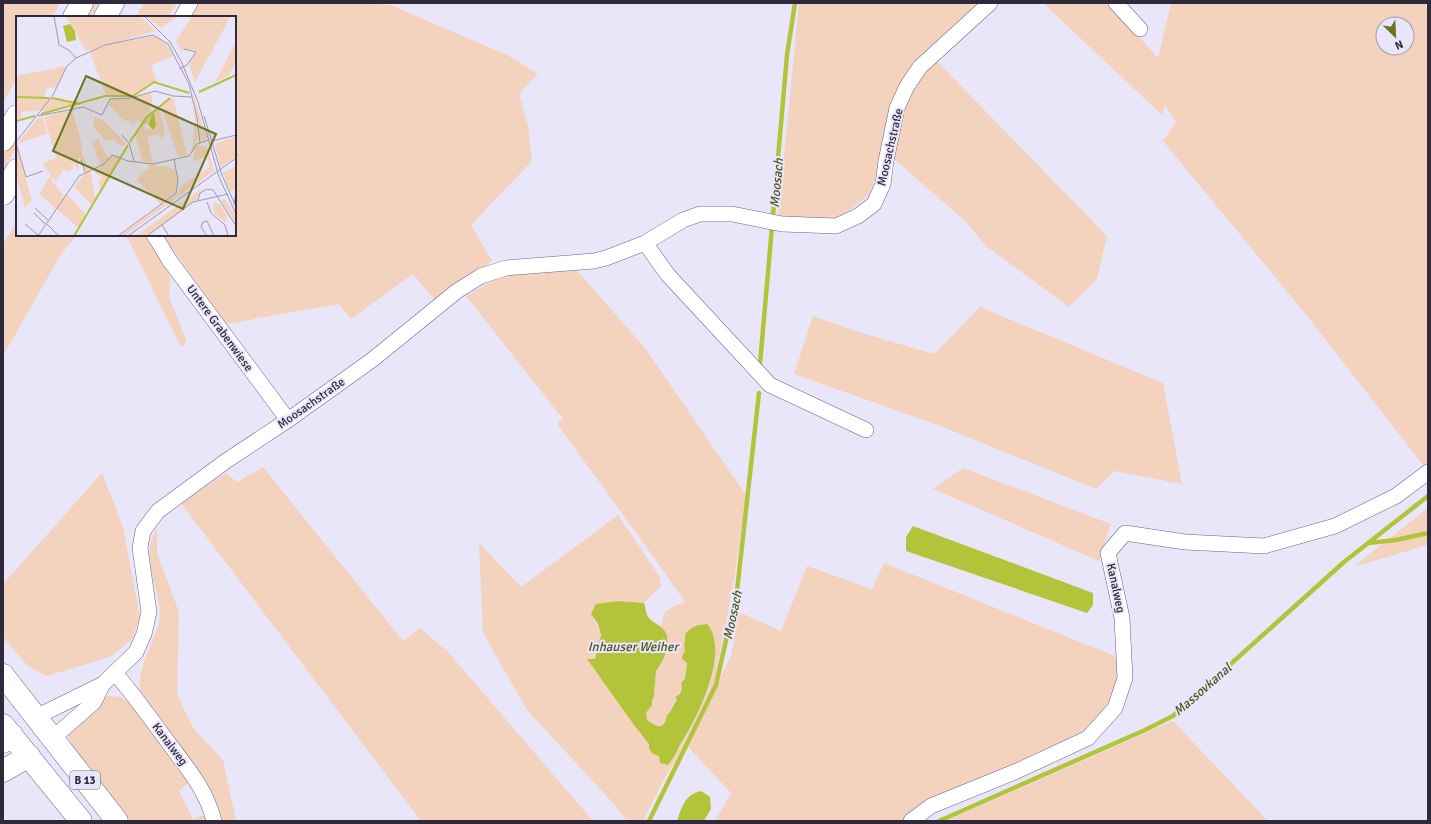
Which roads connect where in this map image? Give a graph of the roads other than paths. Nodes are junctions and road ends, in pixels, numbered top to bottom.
1 (82, 3) edge
2 (113, 3) edge
3 (190, 3) edge
4 (990, 3) edge
5 (1116, 3) edge
6 (75, 16) edge
7 (106, 16) edge
8 (183, 16) edge
9 (1140, 30) dead end
10 (16, 118) edge
11 (3, 140) edge
12 (16, 172) edge
13 (3, 194) edge
14 (155, 236) edge
15 (645, 243) junction
16 (288, 420) junction
17 (866, 430) dead end
18 (1428, 472) edge
19 (115, 673) junction
20 (3, 675) edge
21 (103, 684) junction
22 (36, 717) junction
23 (6, 734) edge
24 (53, 738) junction
25 (29, 756) junction
26 (3, 771) edge
27 (81, 821) edge
28 (117, 821) edge
29 (214, 821) edge
30 (911, 821) edge

1 - 6 main road
2 - 7 main road
3 - 8 street
4 - 15 street, Moosachstraße
5 - 9 street
10 - 11 main road
12 - 13 main road
14 - 16 street, Untere Grabenwiese
15 - 16 street, Moosachstraße
15 - 17 street
16 - 19 street, Moosachstraße
18 - 30 street, Kanalweg
19 - 21 street, Moosachstraße
19 - 29 street, Kanalweg
20 - 22 main road, B 13
21 - 22 street, Moosachstraße
21 - 24 street, Moosachstraße
22 - 23 main road
22 - 24 main road, B 13
23 - 25 main road, B 13
24 - 25 main road
24 - 28 main road, B 13
25 - 26 main road
25 - 27 main road, B 13

